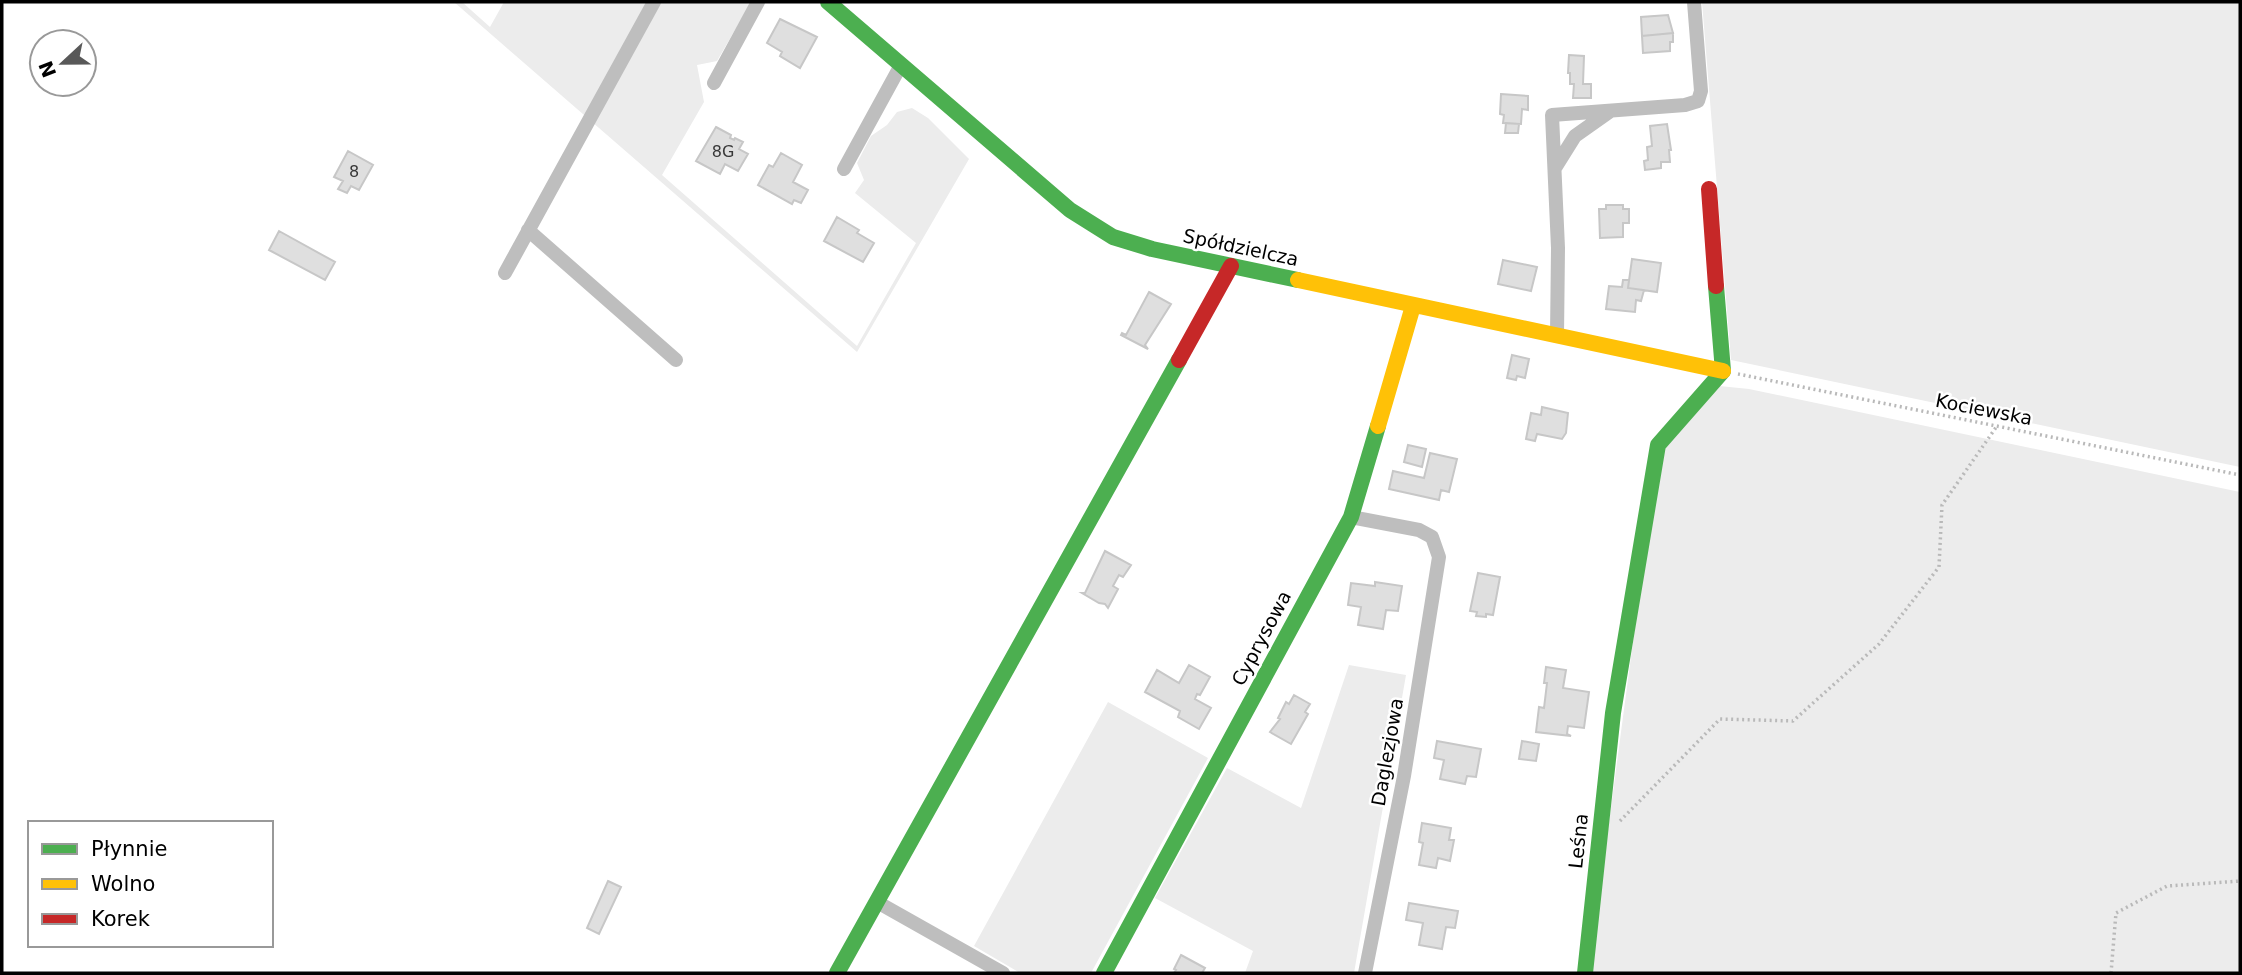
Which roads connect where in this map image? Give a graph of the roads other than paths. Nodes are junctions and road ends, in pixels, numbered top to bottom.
1 (654, 2) edge
2 (758, 2) edge
3 (828, 2) edge
4 (1694, 2) edge
5 (901, 65) junction
6 (713, 83) dead end
7 (1614, 109) junction
8 (1555, 168) junction
9 (844, 169) dead end
10 (1709, 188) dead end
11 (528, 230) junction
12 (1231, 266) junction
13 (505, 273) dead end
14 (1413, 306) junction
15 (1557, 336) junction
16 (676, 360) dead end
17 (1723, 371) junction
18 (1351, 517) junction
19 (877, 902) junction
20 (837, 973) edge
21 (1003, 973) edge
22 (1104, 973) edge
23 (1365, 973) edge
24 (1585, 973) edge

1 - 11 street
2 - 6 street
3 - 5 street, Spółdzielcza
4 - 7 street
5 - 9 street
5 - 12 street, Spółdzielcza
7 - 8 street
7 - 8 street
8 - 15 street
10 - 17 street
11 - 13 street
11 - 16 street
12 - 14 street, Spółdzielcza
12 - 19 street
14 - 15 street, Spółdzielcza
14 - 18 street, Cyprysowa
15 - 17 street, Spółdzielcza
17 - 24 street, Leśna
18 - 22 street, Cyprysowa
18 - 23 street, Daglezjowa
19 - 20 street
19 - 21 street

